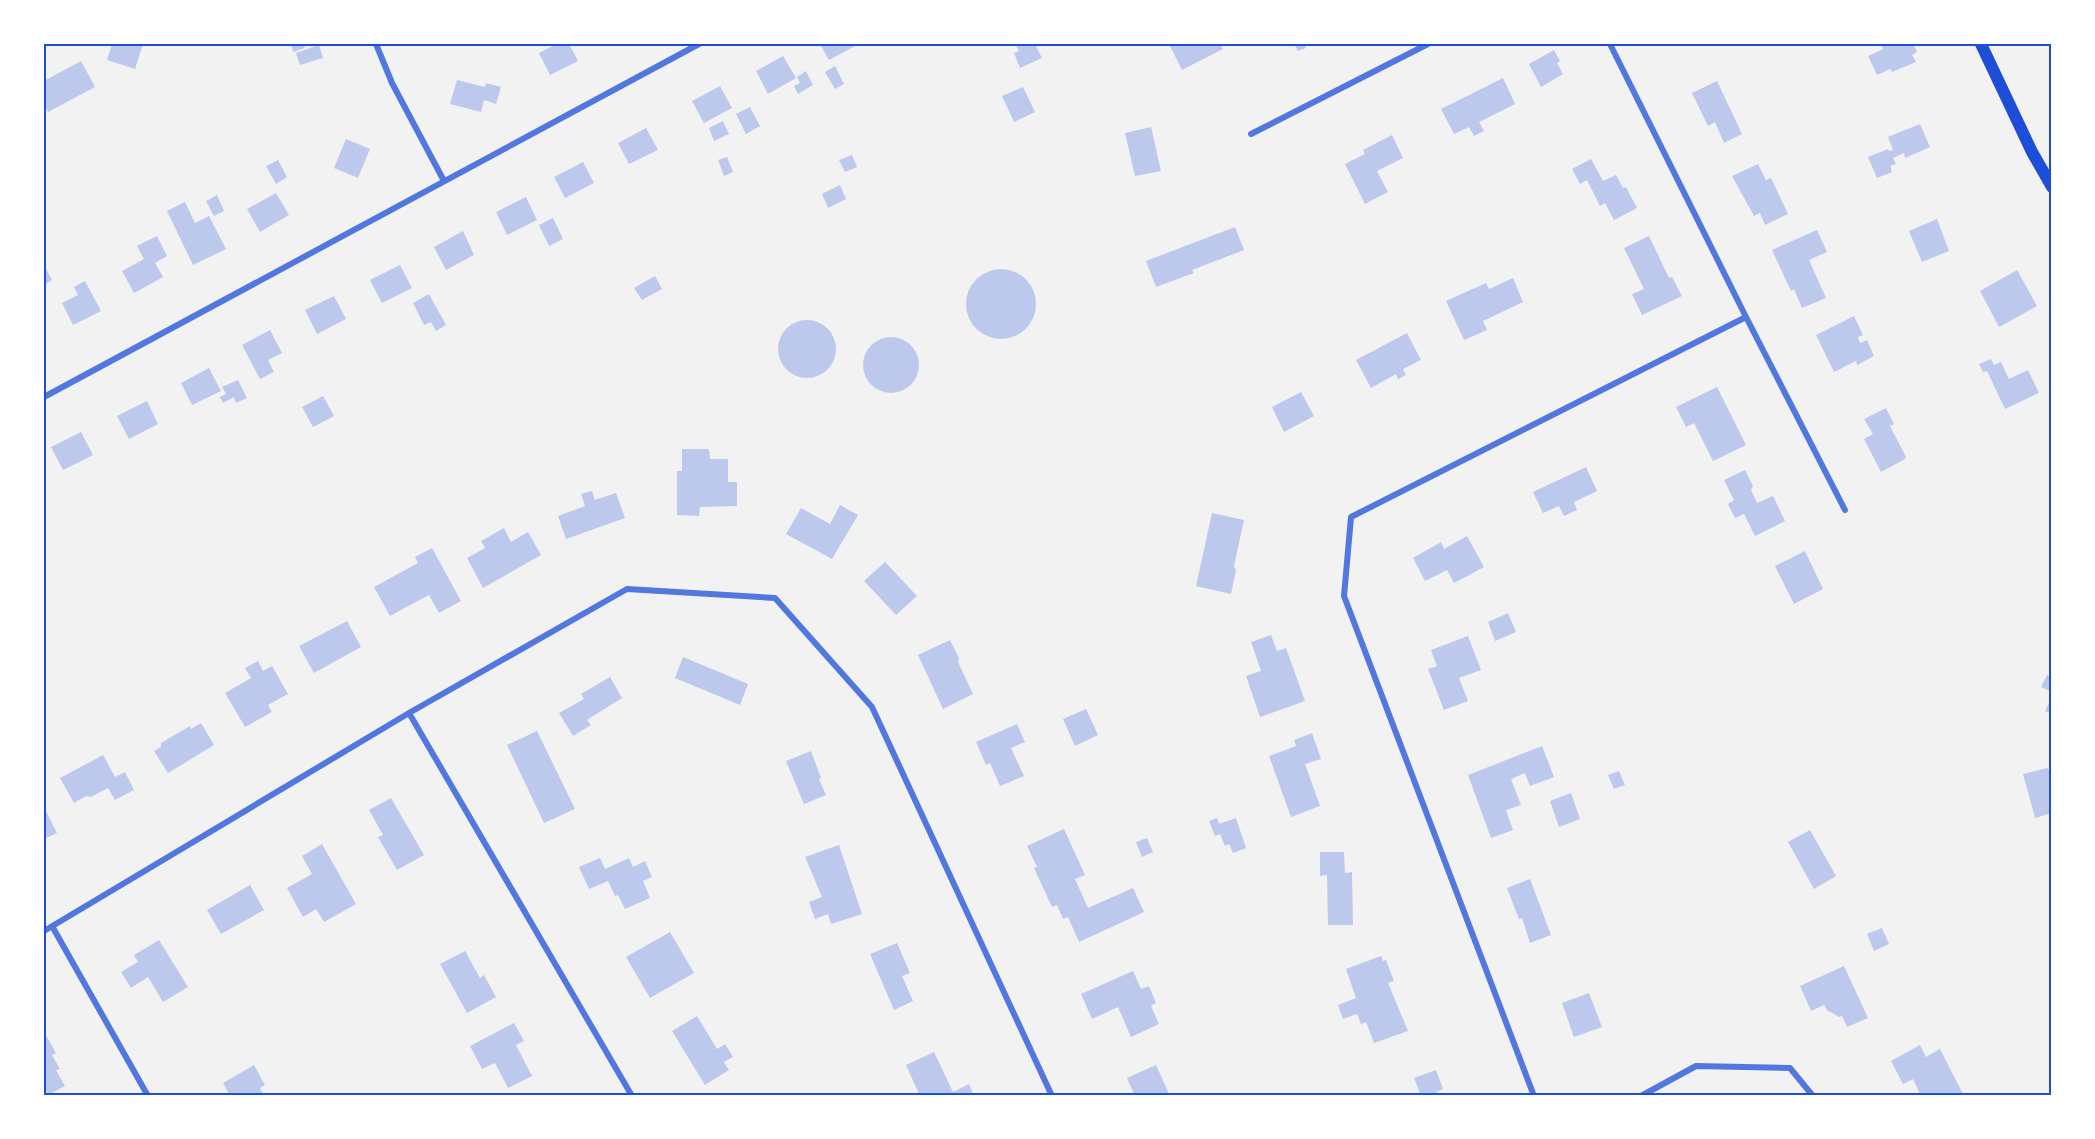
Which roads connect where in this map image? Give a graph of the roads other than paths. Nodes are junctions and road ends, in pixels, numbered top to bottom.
1 (376, 44) edge
2 (699, 44) edge
3 (1428, 44) edge
4 (1610, 44) edge
5 (1981, 44) edge
6 (1251, 134) dead end
7 (444, 181) junction
8 (2052, 188) edge
9 (1746, 317) junction
10 (44, 397) edge
11 (1845, 510) dead end
12 (409, 713) junction
13 (52, 926) junction
14 (44, 932) edge
15 (148, 1095) edge
16 (632, 1095) edge
17 (1053, 1095) edge
18 (1534, 1095) edge
19 (1641, 1095) edge
20 (1813, 1095) edge

1 - 7 street
2 - 7 street
3 - 6 street
4 - 9 street
5 - 8 main road
7 - 10 street
9 - 11 street
9 - 18 street
12 - 13 street
12 - 16 street
12 - 17 street
13 - 14 street
13 - 15 street
19 - 20 street

